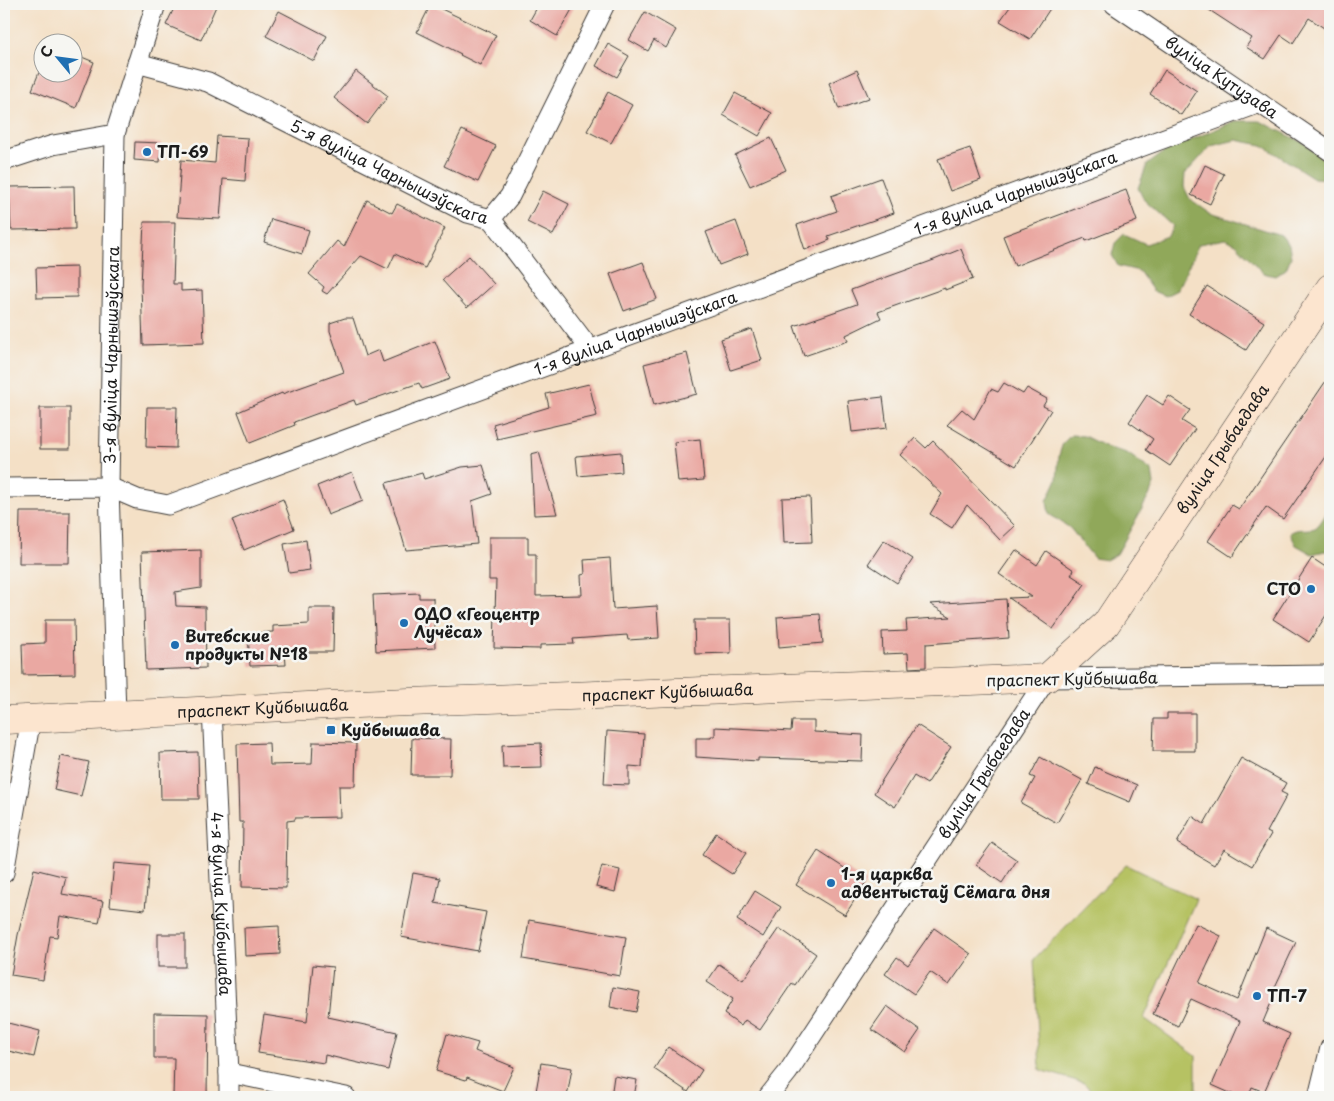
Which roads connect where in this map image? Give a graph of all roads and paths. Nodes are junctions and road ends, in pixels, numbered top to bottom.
1 (156, 4) edge
2 (605, 4) edge
3 (1114, 4) edge
4 (137, 63) junction
5 (1260, 103) junction
6 (115, 134) junction
7 (1330, 151) edge
8 (4, 161) edge
9 (491, 219) junction
10 (1330, 288) edge
11 (590, 349) junction
12 (109, 487) junction
13 (4, 488) edge
14 (1330, 675) edge
15 (1047, 678) junction
16 (212, 710) junction
17 (116, 714) junction
18 (31, 718) junction
19 (4, 720) edge
20 (4, 873) edge
21 (1330, 1048) edge
22 (229, 1073) junction
23 (229, 1097) edge
24 (346, 1097) edge
25 (768, 1097) edge
26 (1318, 1097) edge

1 - 4 street, 3-я вуліца Чарнышэўскага
2 - 9 street
3 - 5 street, вуліца Кутузава
4 - 6 street, 3-я вуліца Чарнышэўскага
4 - 9 street, 5-я вуліца Чарнышэўскага
5 - 7 street, вуліца Кутузава
5 - 11 street, 1-я вуліца Чарнышэўскага
6 - 8 street
6 - 12 street, 3-я вуліца Чарнышэўскага
9 - 11 street, 5-я вуліца Чарнышэўскага
10 - 15 street, вуліца Грыбаедава
11 - 12 street, 1-я вуліца Чарнышэўскага
12 - 13 street, 1-я вуліца Чарнышэўскага
12 - 17 street, 3-я вуліца Чарнышэўскага
14 - 15 street, праспект Куйбышава
15 - 16 street, праспект Куйбышава
15 - 25 street, вуліца Грыбаедава
16 - 17 street, праспект Куйбышава
16 - 22 street, 4-я вуліца Куйбышава
17 - 18 street, праспект Куйбышава
18 - 19 street, праспект Куйбышава
18 - 20 street
21 - 26 street
22 - 23 street, 4-я вуліца Куйбышава
22 - 24 street

